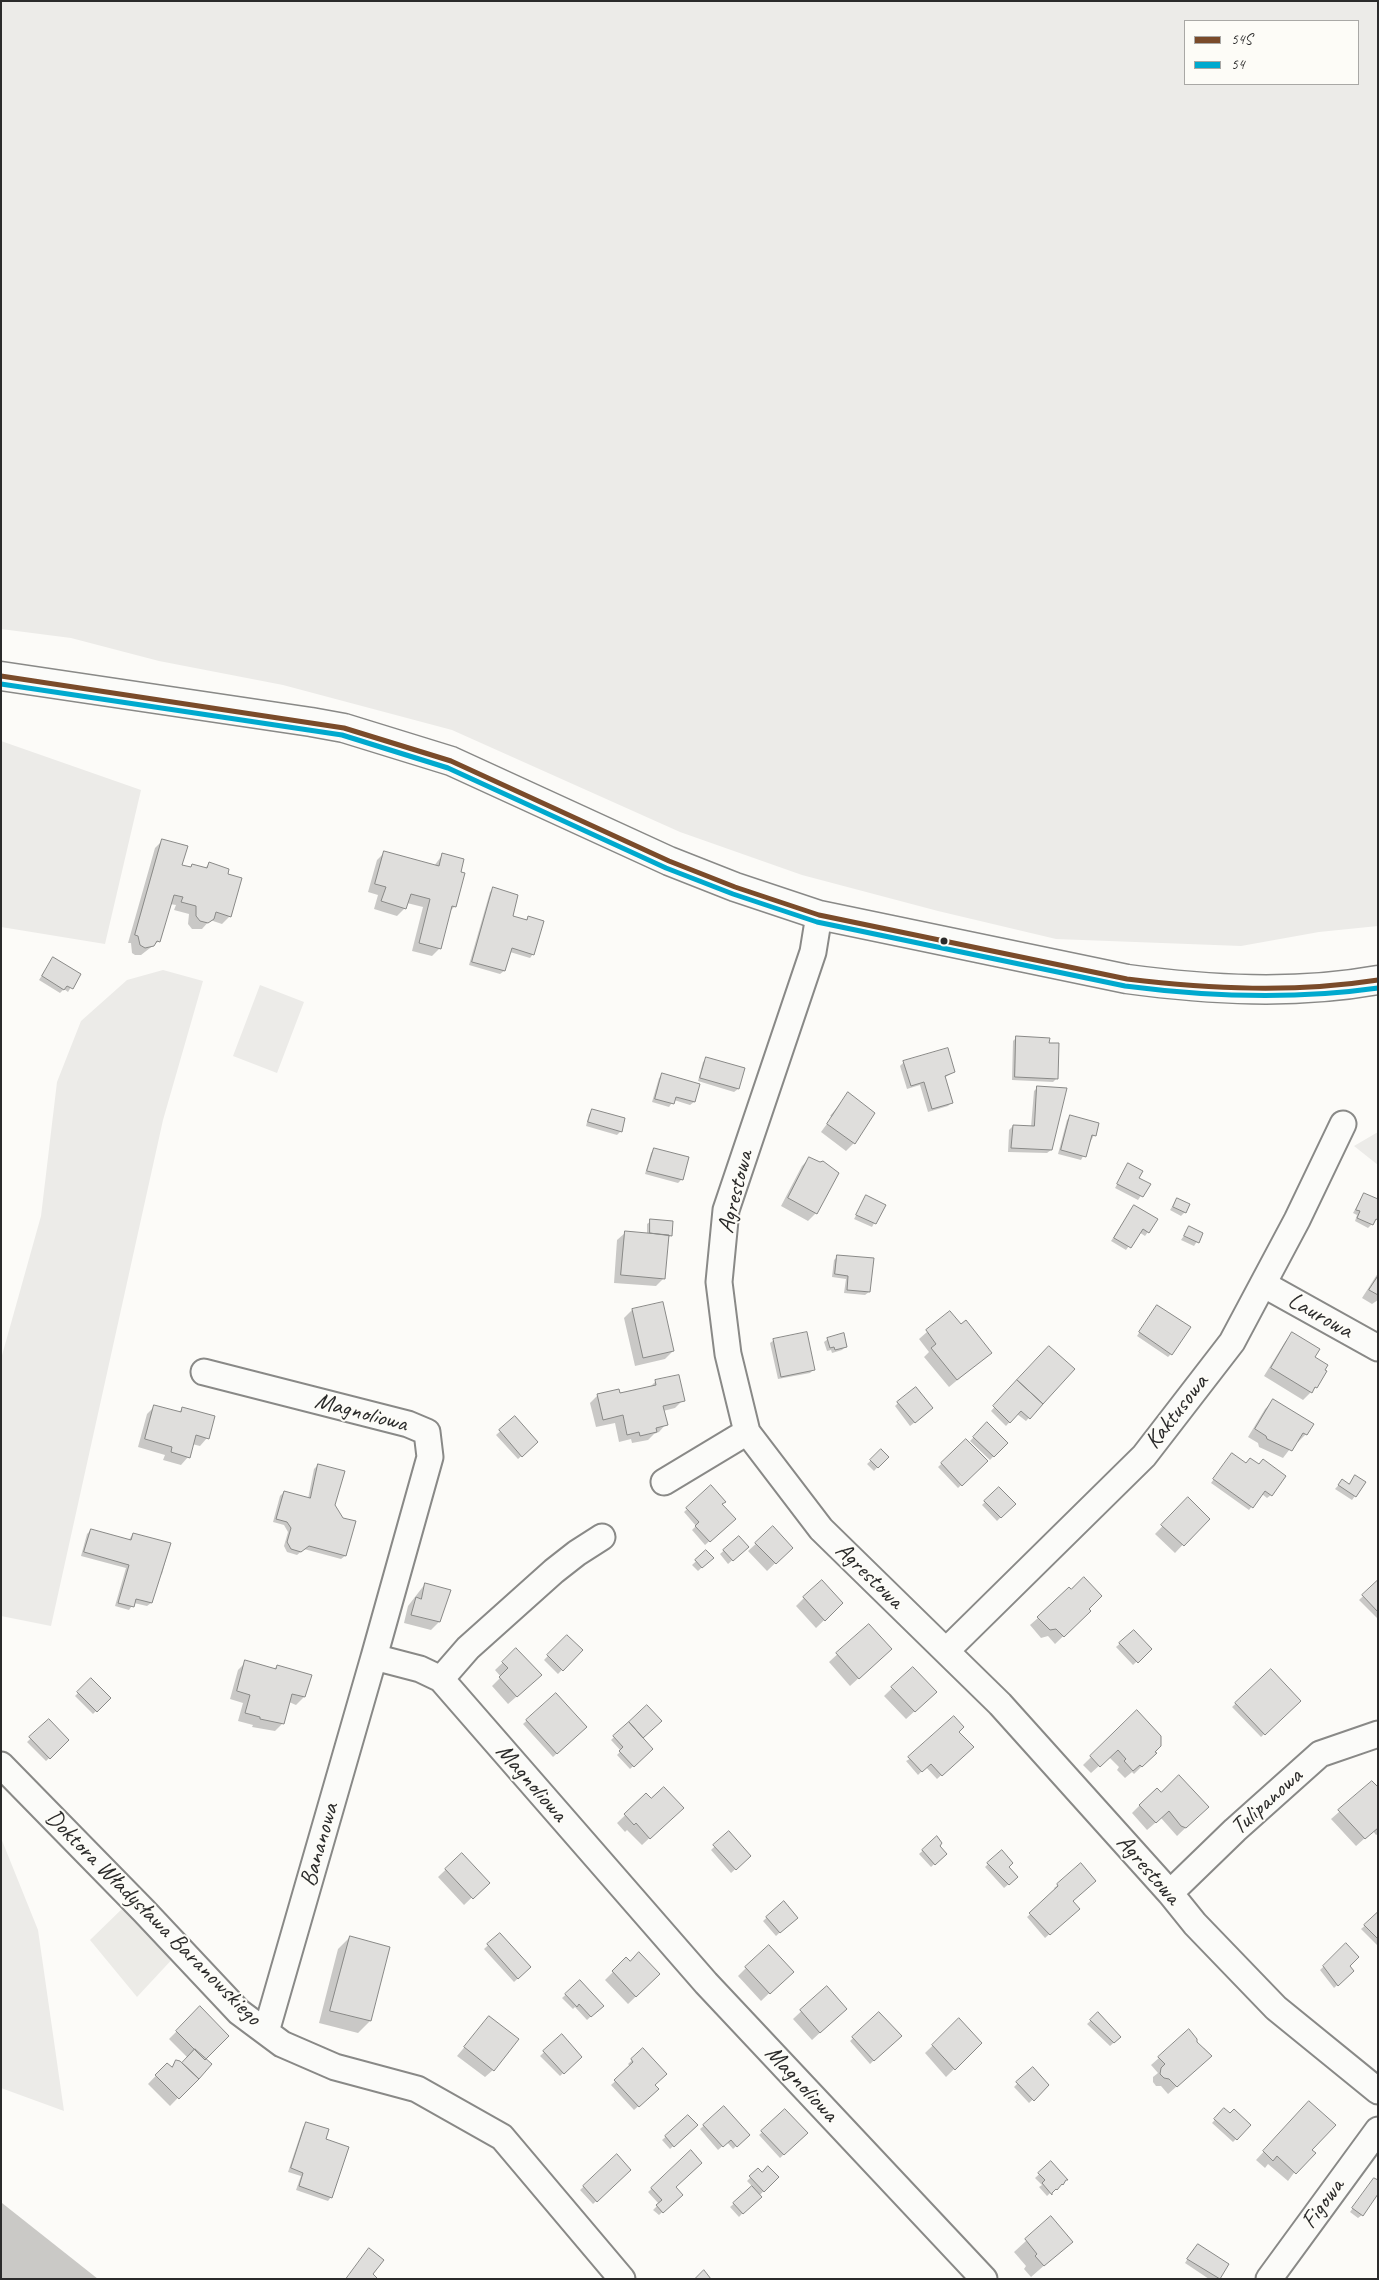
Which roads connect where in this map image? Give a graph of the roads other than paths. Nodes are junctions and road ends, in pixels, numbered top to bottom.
1 (1, 676) edge
2 (819, 915) junction
3 (1378, 980) edge
4 (1343, 1124) dead end
5 (1263, 1284) junction
6 (1378, 1348) edge
7 (204, 1372) dead end
8 (747, 1432) junction
9 (664, 1482) dead end
10 (602, 1537) dead end
11 (946, 1651) junction
12 (374, 1657) junction
13 (441, 1679) junction
14 (1378, 1734) edge
15 (1, 1765) edge
16 (1170, 1893) junction
17 (266, 2032) junction
18 (1378, 2091) edge
19 (1378, 2130) edge
20 (622, 2279) edge
21 (984, 2279) edge
22 (1269, 2279) edge

1 - 2 street
2 - 3 street
2 - 8 street, Agrestowa
4 - 5 street, Kaktusowa
5 - 6 street, Laurowa
5 - 11 street, Kaktusowa
7 - 12 street, Magnoliowa
8 - 9 street
8 - 11 street, Agrestowa
10 - 13 street
11 - 16 street, Agrestowa
12 - 13 street, Magnoliowa
12 - 17 street, Bananowa
13 - 21 street, Magnoliowa
14 - 16 street, Tulipanowa
15 - 17 street, Doktora Władysława Baranowskiego
16 - 18 street, Agrestowa
17 - 20 street, Doktora Władysława Baranowskiego
19 - 22 street, Figowa

